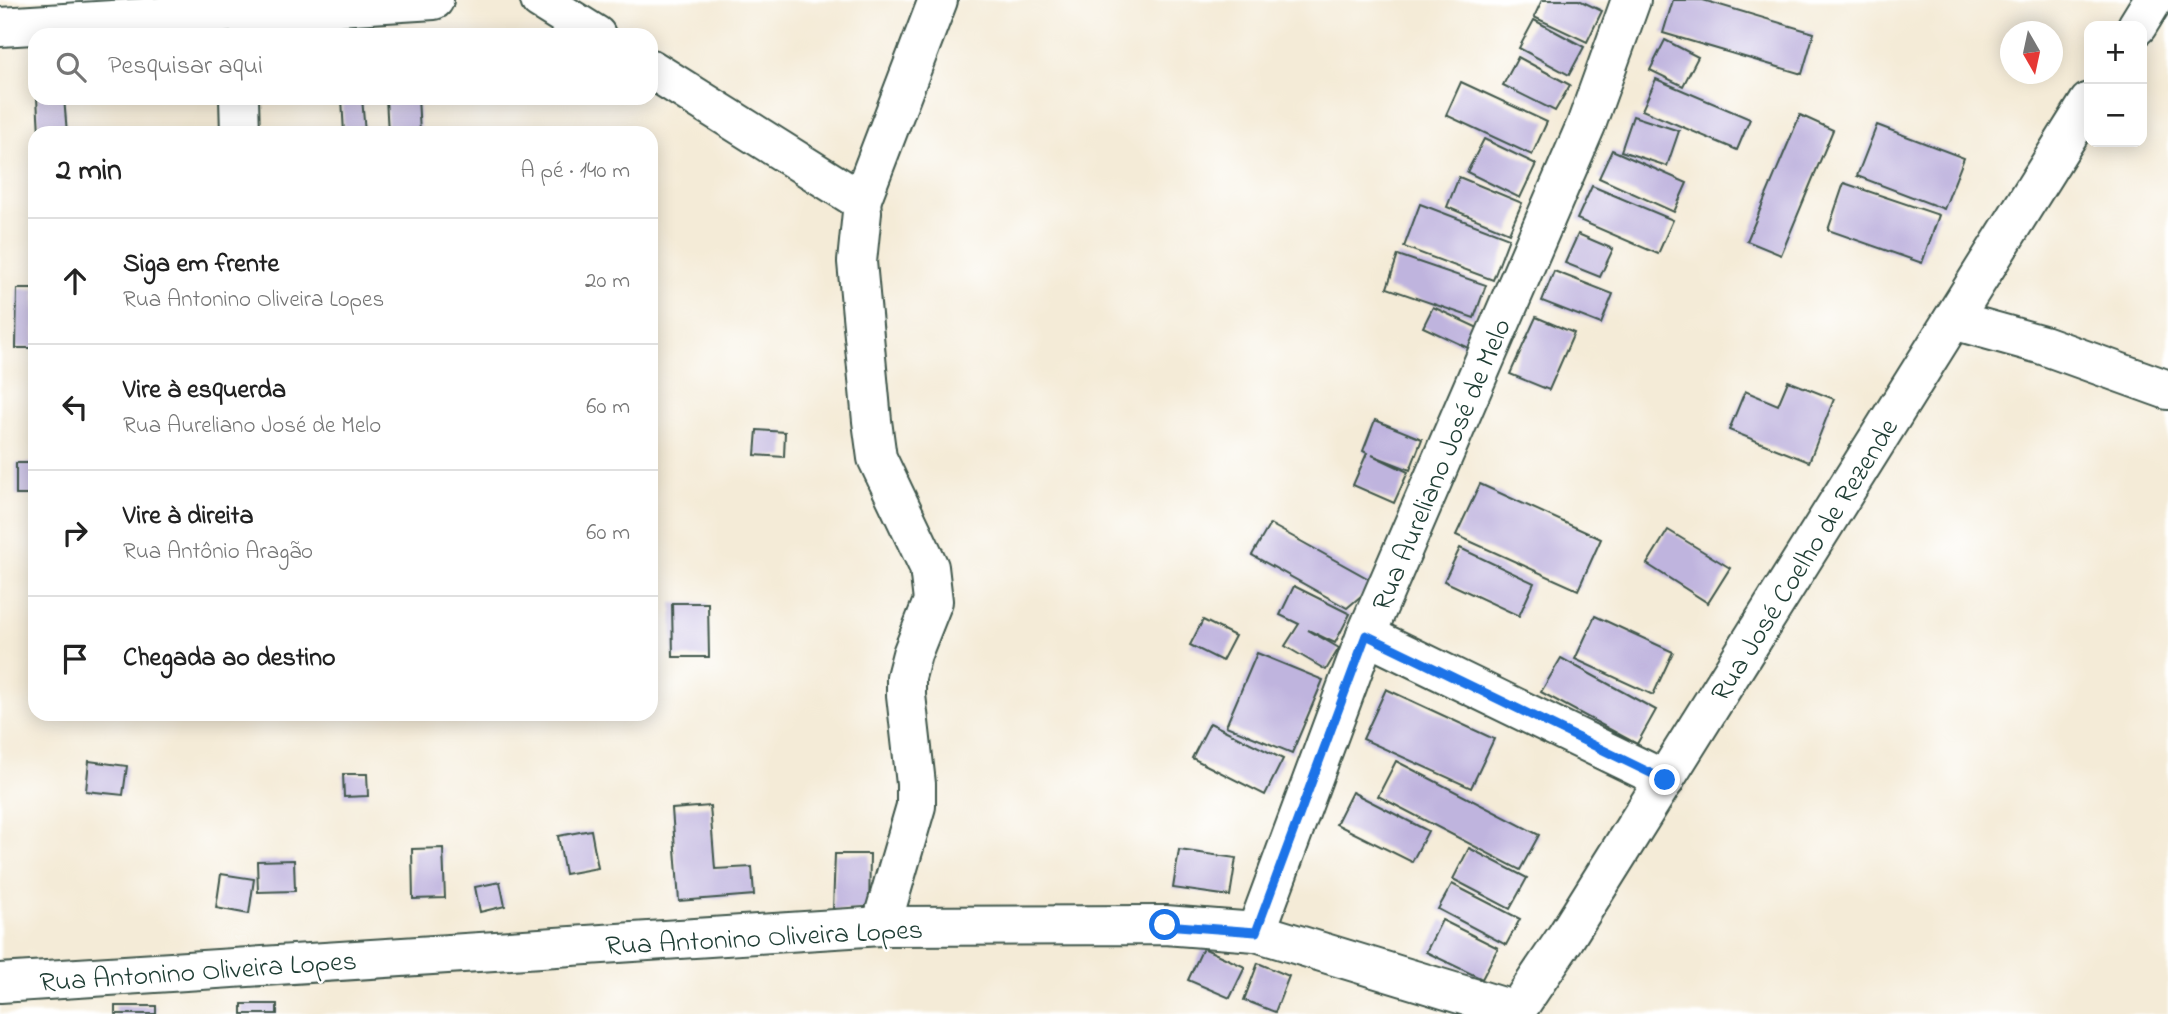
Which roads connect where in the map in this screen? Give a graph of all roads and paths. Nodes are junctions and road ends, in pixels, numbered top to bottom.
1 (434, 0) edge
2 (540, 0) edge
3 (939, 0) edge
4 (1631, 0) edge
5 (2153, 0) edge
6 (2140, 21) edge
7 (237, 24) edge
8 (0, 27) edge
9 (585, 28) edge
10 (658, 73) edge
11 (239, 105) edge
12 (2084, 110) edge
13 (240, 126) edge
14 (859, 197) junction
15 (1953, 320) junction
16 (2168, 390) edge
17 (1366, 635) junction
18 (1665, 780) junction
19 (881, 926) junction
20 (1256, 932) junction
21 (0, 983) edge
22 (1515, 1012) edge

1 - 7 street
2 - 9 street
3 - 14 street
4 - 17 street, Rua Aureliano José de Melo
5 - 6 street
7 - 8 street
10 - 14 street
11 - 13 street
12 - 15 street, Rua José Coelho de Rezende
14 - 19 street
15 - 16 street
15 - 18 street, Rua José Coelho de Rezende
17 - 18 street
17 - 20 street, Rua Aureliano José de Melo
18 - 22 street, Rua José Coelho de Rezende
19 - 20 street, Rua Antonino Oliveira Lopes
19 - 21 street, Rua Antonino Oliveira Lopes
20 - 22 street, Rua Antonino Oliveira Lopes

